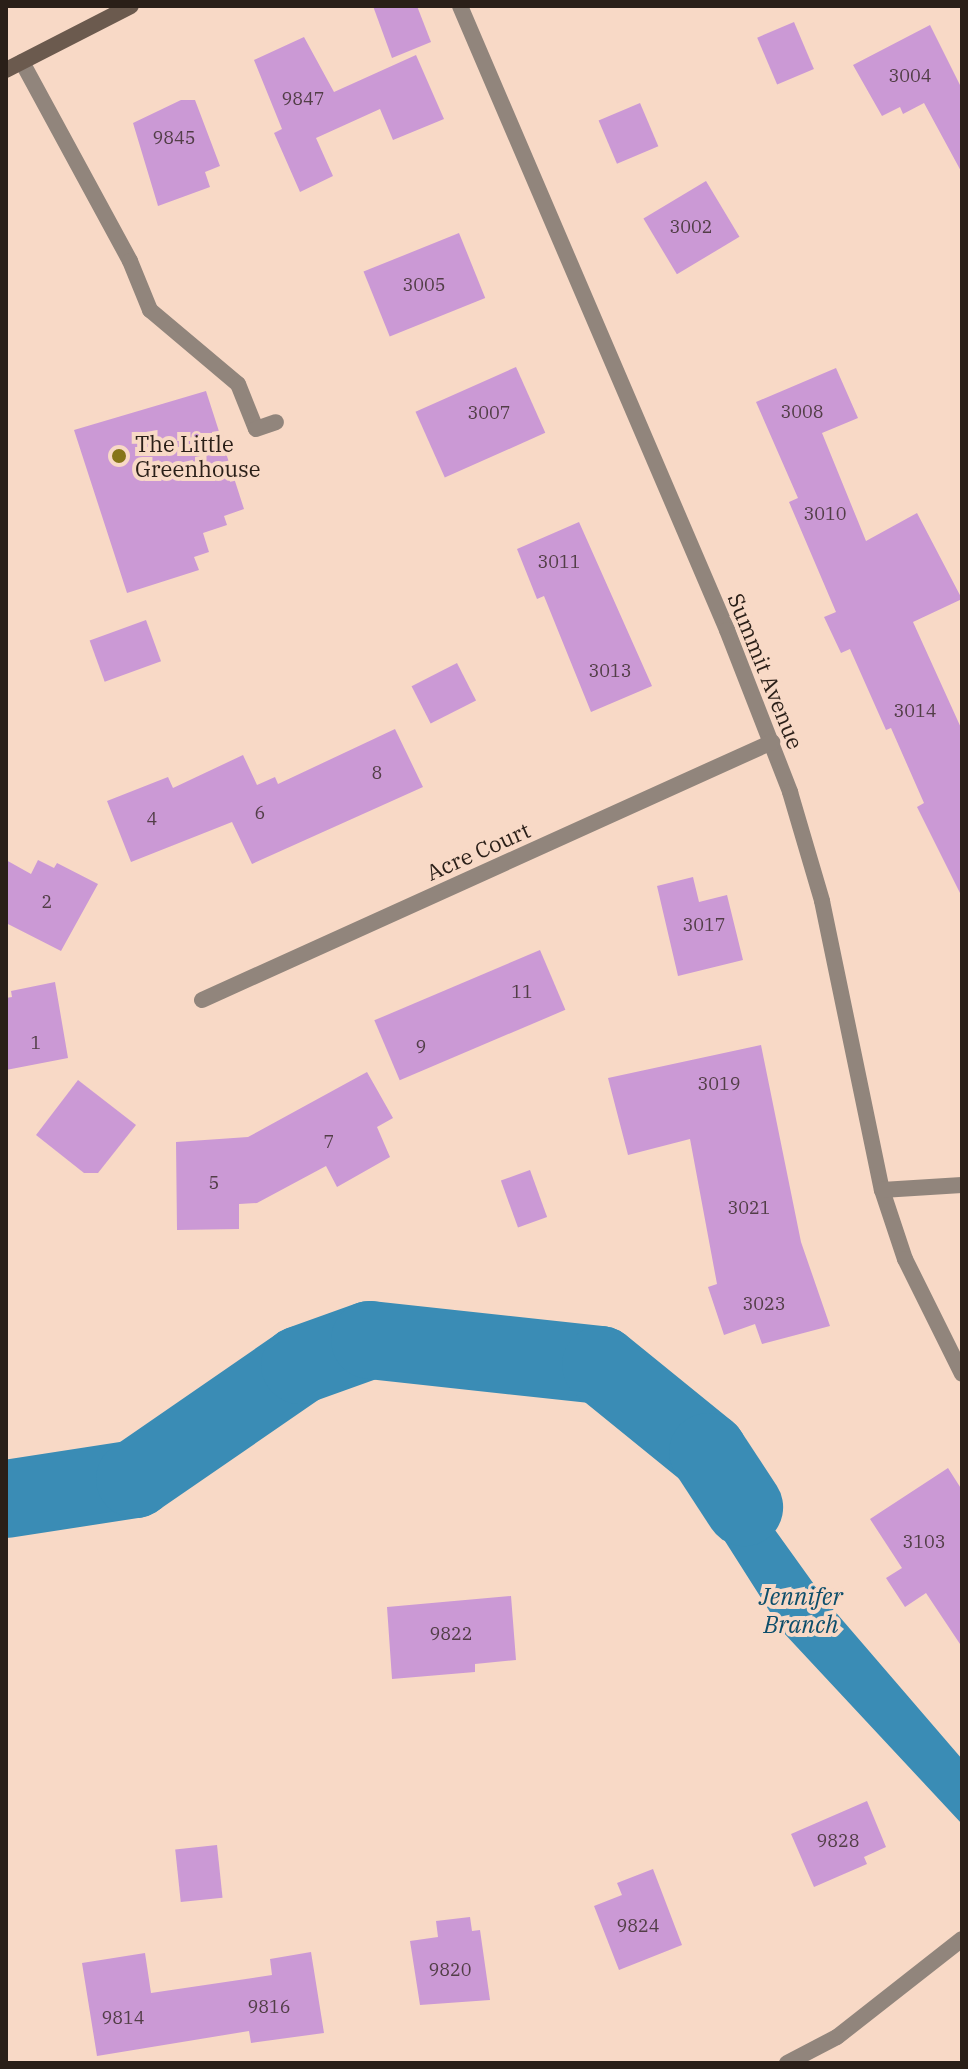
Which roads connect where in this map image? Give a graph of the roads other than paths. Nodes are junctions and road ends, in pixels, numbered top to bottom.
1 (131, 6) edge
2 (460, 6) edge
3 (22, 62) junction
4 (6, 70) edge
5 (276, 422) dead end
6 (772, 742) junction
7 (202, 1000) dead end
8 (962, 1185) edge
9 (882, 1190) junction
10 (962, 1374) edge
11 (962, 1939) edge
12 (787, 2063) edge

1 - 3 main road
2 - 6 street, Summit Avenue
3 - 4 main road
3 - 5 street
6 - 7 street, Acre Court
6 - 9 street, Summit Avenue
8 - 9 street
9 - 10 street, Summit Avenue
11 - 12 street

